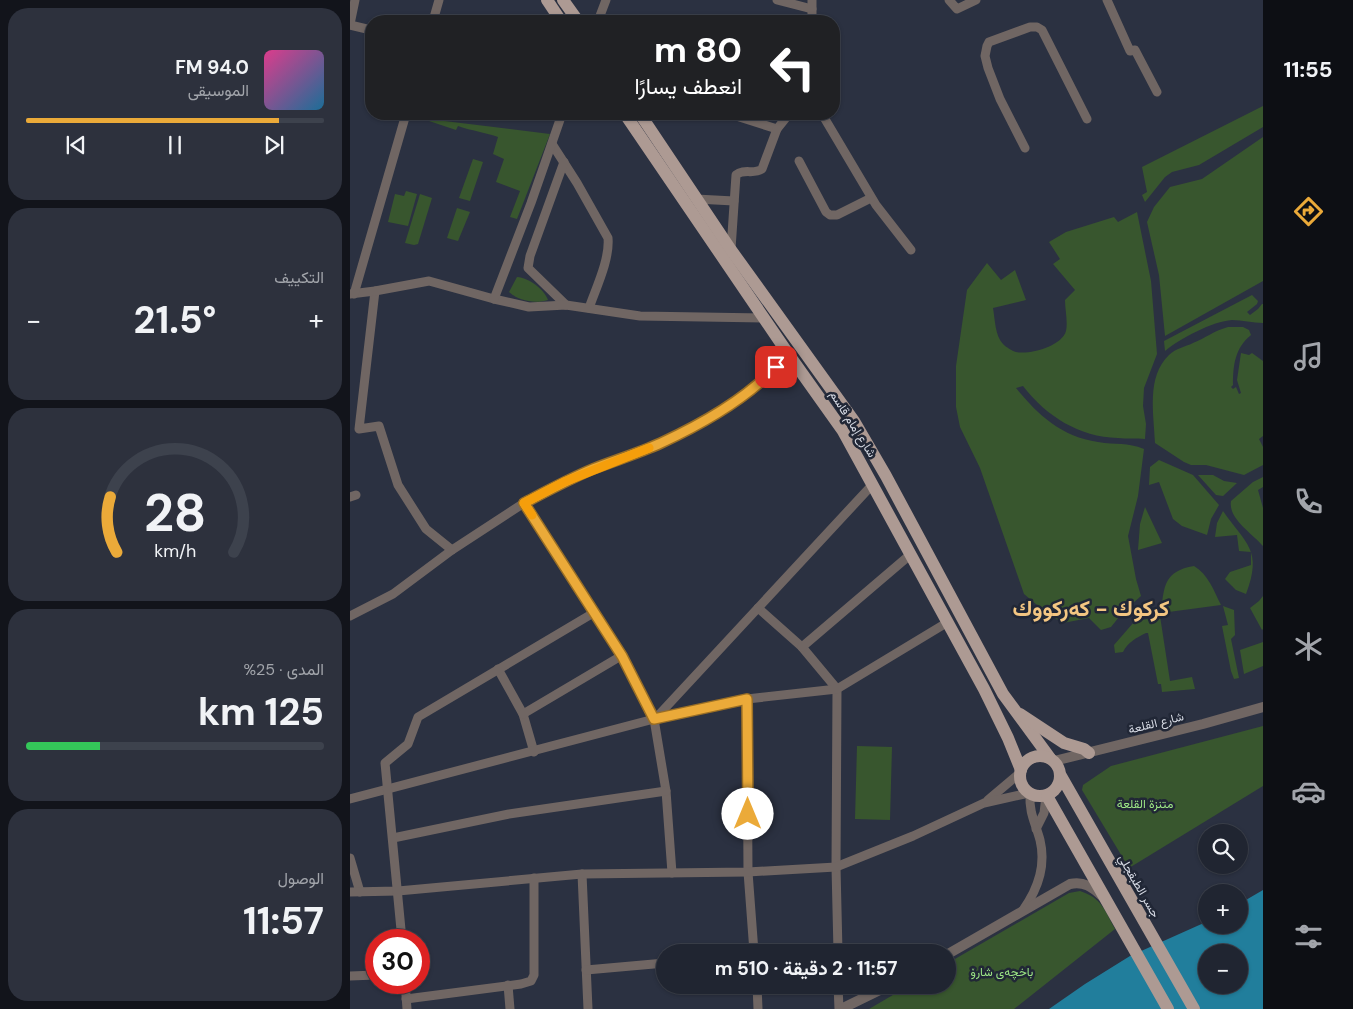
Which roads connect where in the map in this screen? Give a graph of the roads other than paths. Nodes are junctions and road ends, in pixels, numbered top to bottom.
1 (355, 0) edge
2 (439, 0) edge
3 (546, 0) edge
4 (563, 0) edge
5 (606, 0) edge
6 (777, 0) edge
7 (948, 0) edge
8 (976, 0) edge
9 (1107, 0) edge
10 (812, 4) edge
11 (435, 15) edge
12 (557, 15) edge
13 (574, 15) edge
14 (600, 15) edge
15 (350, 25) edge
16 (365, 29) edge
17 (1157, 92) dead end
18 (1087, 119) dead end
19 (404, 120) edge
20 (560, 120) edge
21 (629, 120) edge
22 (644, 120) edge
23 (749, 120) edge
24 (784, 120) edge
25 (826, 120) edge
26 (777, 129) junction
27 (552, 144) junction
28 (1025, 148) dead end
29 (799, 161) dead end
30 (564, 162) junction
31 (871, 198) junction
32 (696, 199) junction
33 (734, 201) junction
34 (731, 250) junction
35 (911, 250) dead end
36 (375, 291) junction
37 (352, 294) edge
38 (494, 299) junction
39 (566, 305) junction
40 (590, 308) junction
41 (764, 318) junction
42 (789, 355) junction
43 (873, 484) junction
44 (524, 503) junction
45 (452, 550) junction
46 (911, 554) junction
47 (758, 608) junction
48 (595, 612) junction
49 (350, 616) edge
50 (948, 622) junction
51 (802, 647) junction
52 (622, 656) junction
53 (498, 669) junction
54 (837, 689) junction
55 (747, 699) junction
56 (1263, 707) edge
57 (1015, 711) junction
58 (523, 714) junction
59 (654, 719) junction
60 (534, 752) junction
61 (1089, 753) junction
62 (1052, 760) junction
63 (1020, 771) junction
64 (1061, 776) junction
65 (387, 790) junction
66 (666, 790) junction
67 (1030, 794) junction
68 (1046, 796) junction
69 (350, 799) edge
70 (984, 803) junction
71 (1036, 829) junction
72 (393, 838) junction
73 (350, 858) edge
74 (836, 867) junction
75 (748, 872) junction
76 (672, 873) junction
77 (582, 874) junction
78 (534, 878) junction
79 (398, 891) junction
80 (350, 892) edge
81 (360, 892) junction
82 (1105, 898) junction
83 (1023, 910) junction
84 (401, 929) edge
85 (753, 944) edge
86 (838, 944) edge
87 (956, 949) edge
88 (656, 964) edge
89 (586, 970) junction
90 (365, 975) edge
91 (350, 976) edge
92 (508, 985) junction
93 (757, 994) edge
94 (839, 994) edge
95 (871, 994) edge
96 (407, 1004) edge
97 (510, 1009) edge
98 (588, 1009) edge
99 (758, 1009) edge
100 (840, 1009) edge
101 (1168, 1009) edge
102 (1194, 1009) edge

1 - 15 street
2 - 11 street
3 - 12 main road
4 - 13 main road
5 - 14 street
6 - 10 street
7 - 8 street
9 - 17 street
15 - 16 street
18 - 28 street
19 - 37 street
20 - 27 street
21 - 41 main road, شارع إمام قاسم
22 - 32 main road, شارع إمام قاسم
23 - 26 street
24 - 26 street
25 - 31 street
26 - 33 street
27 - 30 street
27 - 38 street
29 - 31 street
30 - 39 street
30 - 40 street
31 - 35 street
32 - 33 street
32 - 34 main road, شارع إمام قاسم
33 - 34 street
34 - 57 main road, شارع إمام قاسم
36 - 37 street
36 - 38 street
36 - 45 street
38 - 39 street
39 - 40 street
40 - 41 street
41 - 42 main road, شارع إمام قاسم
42 - 43 main road, شارع إمام قاسم
42 - 44 street
43 - 46 main road, شارع إمام قاسم
43 - 47 street
44 - 45 street
44 - 48 street
45 - 49 street
46 - 50 main road, شارع إمام قاسم
46 - 51 street
47 - 51 street
47 - 59 street
48 - 52 street
48 - 53 street
50 - 54 street
50 - 63 main road, شارع إمام قاسم
51 - 54 street
52 - 58 street
52 - 59 street
53 - 58 street
53 - 65 street
54 - 55 street
54 - 74 street
55 - 59 street
55 - 75 street
56 - 61 street, شارع القلعة
57 - 61 main road
57 - 62 main road, شارع إمام قاسم
58 - 60 street
59 - 60 street
59 - 66 street
60 - 65 street
61 - 62 street, شارع القلعة
62 - 63 main road
62 - 64 main road
63 - 67 main road
63 - 70 street
64 - 68 main road
64 - 102 main road, جسر الطبقجلي
65 - 69 street
65 - 72 street
66 - 72 street
66 - 76 street
67 - 68 main road
67 - 70 street
67 - 71 street
68 - 71 street
68 - 82 main road
70 - 74 street
71 - 83 street
72 - 79 street
73 - 81 street
74 - 75 street
74 - 86 street
75 - 76 street
75 - 85 street
76 - 77 street
77 - 78 street
77 - 89 street
78 - 79 street
78 - 92 street
79 - 81 street
79 - 84 street
80 - 81 street
82 - 83 street
82 - 101 main road
83 - 87 street
88 - 89 street
89 - 98 street
90 - 91 street
92 - 96 street
92 - 97 street
93 - 99 street
94 - 100 street
95 - 100 street

